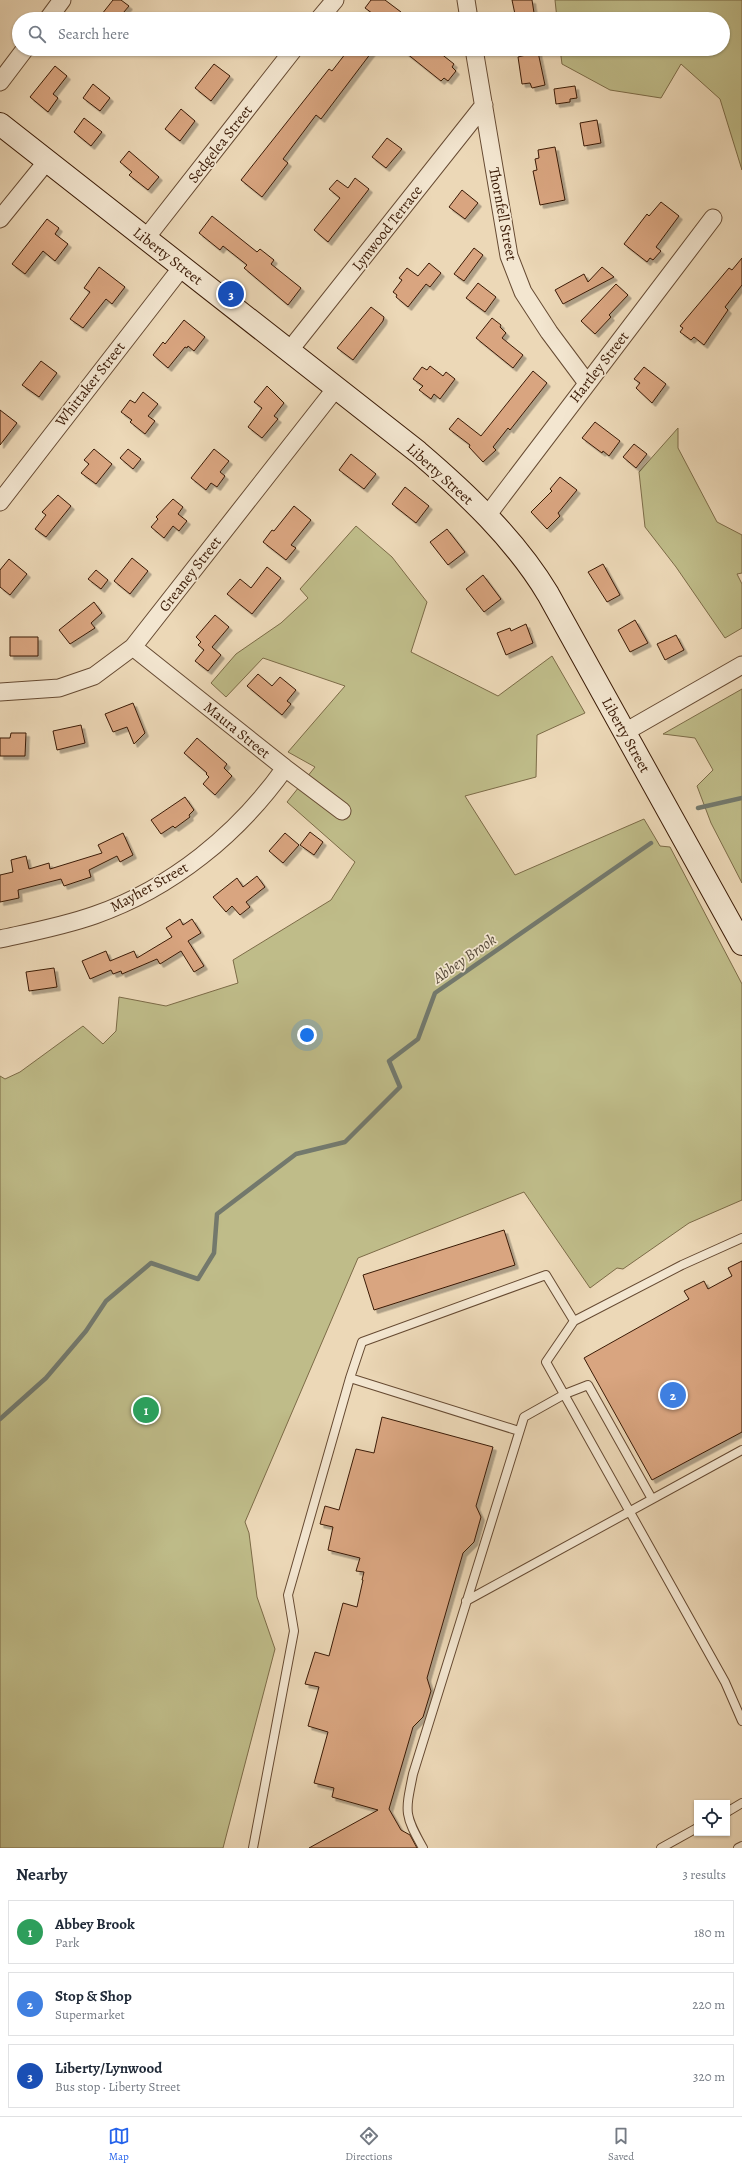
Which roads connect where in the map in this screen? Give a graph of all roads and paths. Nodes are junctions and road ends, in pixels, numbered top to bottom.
1 (335, 0) edge
2 (466, 0) edge
3 (325, 12) edge
4 (468, 12) edge
5 (20, 56) edge
6 (289, 56) edge
7 (475, 56) edge
8 (0, 82) edge
9 (484, 105) junction
10 (0, 124) edge
11 (47, 161) junction
12 (714, 218) dead end
13 (0, 219) edge
14 (146, 238) junction
15 (182, 267) junction
16 (289, 351) junction
17 (587, 383) junction
18 (336, 388) junction
19 (0, 502) edge
20 (486, 517) junction
21 (133, 647) junction
22 (742, 665) edge
23 (0, 692) edge
24 (625, 732) junction
25 (285, 768) junction
26 (342, 811) dead end
27 (0, 939) edge
28 (742, 944) edge
29 (742, 1238) edge
30 (574, 1321) junction
31 (350, 1378) junction
32 (565, 1394) junction
33 (519, 1431) junction
34 (742, 1450) edge
35 (652, 1499) junction
36 (630, 1511) junction
37 (466, 1601) junction
38 (742, 1721) edge
39 (742, 1803) edge
40 (730, 1810) edge
41 (694, 1830) edge
42 (742, 1846) edge
43 (253, 1848) edge
44 (423, 1848) edge
45 (661, 1848) edge
46 (738, 1848) edge

1 - 3 street
2 - 4 street
5 - 8 street
6 - 14 street, Sedgelea Street
7 - 9 street, Thornfell Street
9 - 16 street, Lynwood Terrace
9 - 17 street, Thornfell Street
10 - 11 main road, Liberty Street
11 - 13 street
11 - 14 main road, Liberty Street
12 - 17 street, Hartley Street
14 - 15 main road, Liberty Street
15 - 16 main road, Liberty Street
15 - 19 street, Whittaker Street
16 - 18 main road, Liberty Street
17 - 20 street, Hartley Street
18 - 20 main road, Liberty Street
18 - 21 street, Greaney Street
20 - 24 main road, Liberty Street
21 - 23 street, Greaney Street
21 - 25 street, Maura Street
22 - 24 street
24 - 28 main road, Liberty Street
25 - 26 street, Maura Street
25 - 27 street, Mayher Street
29 - 30 lane
30 - 31 lane
30 - 32 lane
31 - 33 lane
31 - 43 lane
32 - 33 lane
32 - 35 lane
32 - 36 lane
33 - 37 lane
34 - 35 lane
35 - 36 lane
36 - 37 lane
36 - 38 lane
37 - 44 lane
39 - 40 lane
41 - 45 lane
42 - 46 lane

